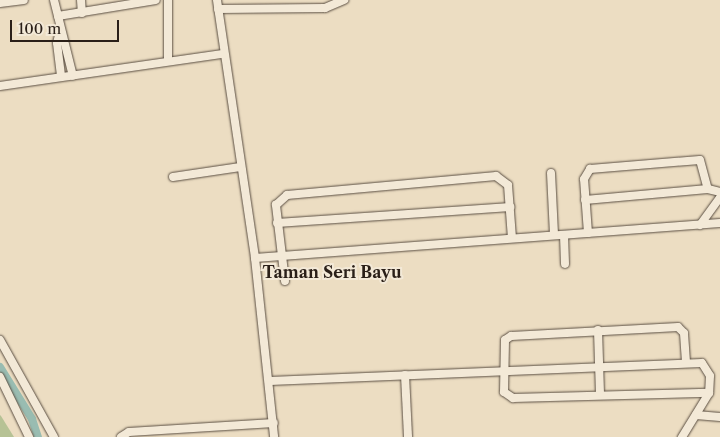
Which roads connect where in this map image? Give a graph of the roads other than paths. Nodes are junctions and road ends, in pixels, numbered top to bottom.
1 (24, 0) edge
2 (54, 0) edge
3 (81, 0) edge
4 (156, 0) edge
5 (168, 0) edge
6 (217, 0) edge
7 (344, 0) edge
8 (0, 3) edge
9 (218, 9) junction
10 (82, 13) junction
11 (58, 16) junction
12 (60, 31) junction
13 (223, 54) junction
14 (168, 61) junction
15 (73, 76) junction
16 (61, 77) junction
17 (0, 86) edge
18 (240, 167) junction
19 (551, 173) dead end
20 (173, 177) dead end
21 (708, 189) junction
22 (720, 192) edge
23 (720, 197) edge
24 (585, 200) junction
25 (510, 207) junction
26 (277, 223) junction
27 (720, 223) edge
28 (700, 225) junction
29 (588, 233) junction
30 (564, 235) junction
31 (554, 236) junction
32 (512, 238) junction
33 (281, 254) junction
34 (255, 258) junction
35 (565, 264) dead end
36 (285, 281) dead end
37 (598, 330) junction
38 (0, 340) edge
39 (686, 362) junction
40 (600, 366) junction
41 (505, 370) junction
42 (405, 375) junction
43 (0, 377) edge
44 (270, 381) junction
45 (709, 393) junction
46 (600, 395) junction
47 (696, 415) junction
48 (720, 417) edge
49 (274, 424) junction
50 (151, 434) edge
51 (29, 437) edge
52 (54, 437) edge
53 (121, 437) edge
54 (274, 437) edge
55 (408, 437) edge
56 (682, 437) edge

1 - 8 street
2 - 11 street
3 - 10 street
4 - 10 street
5 - 14 street
6 - 9 street
7 - 9 street
9 - 13 street
10 - 11 street
11 - 12 street
12 - 15 street
12 - 16 street
13 - 14 street
13 - 18 street
14 - 15 street
15 - 16 street
16 - 17 street
18 - 20 street
18 - 34 street
19 - 31 street
21 - 22 street
21 - 24 street
21 - 24 street
23 - 28 street
24 - 29 street
25 - 26 street
25 - 26 street
25 - 32 street
26 - 33 street
27 - 28 street
28 - 29 street
29 - 30 street
30 - 31 street
30 - 35 street
31 - 32 street
32 - 33 street
33 - 34 street
33 - 36 street
34 - 44 street
37 - 39 street
37 - 40 street
37 - 41 street
38 - 52 street
39 - 40 street
39 - 45 street
40 - 41 street
40 - 46 street
41 - 42 street
41 - 46 street
42 - 44 street
42 - 55 street
43 - 51 street
44 - 49 street
45 - 46 street
45 - 47 street
47 - 48 street
47 - 56 street
49 - 50 street
49 - 54 street
50 - 53 street

